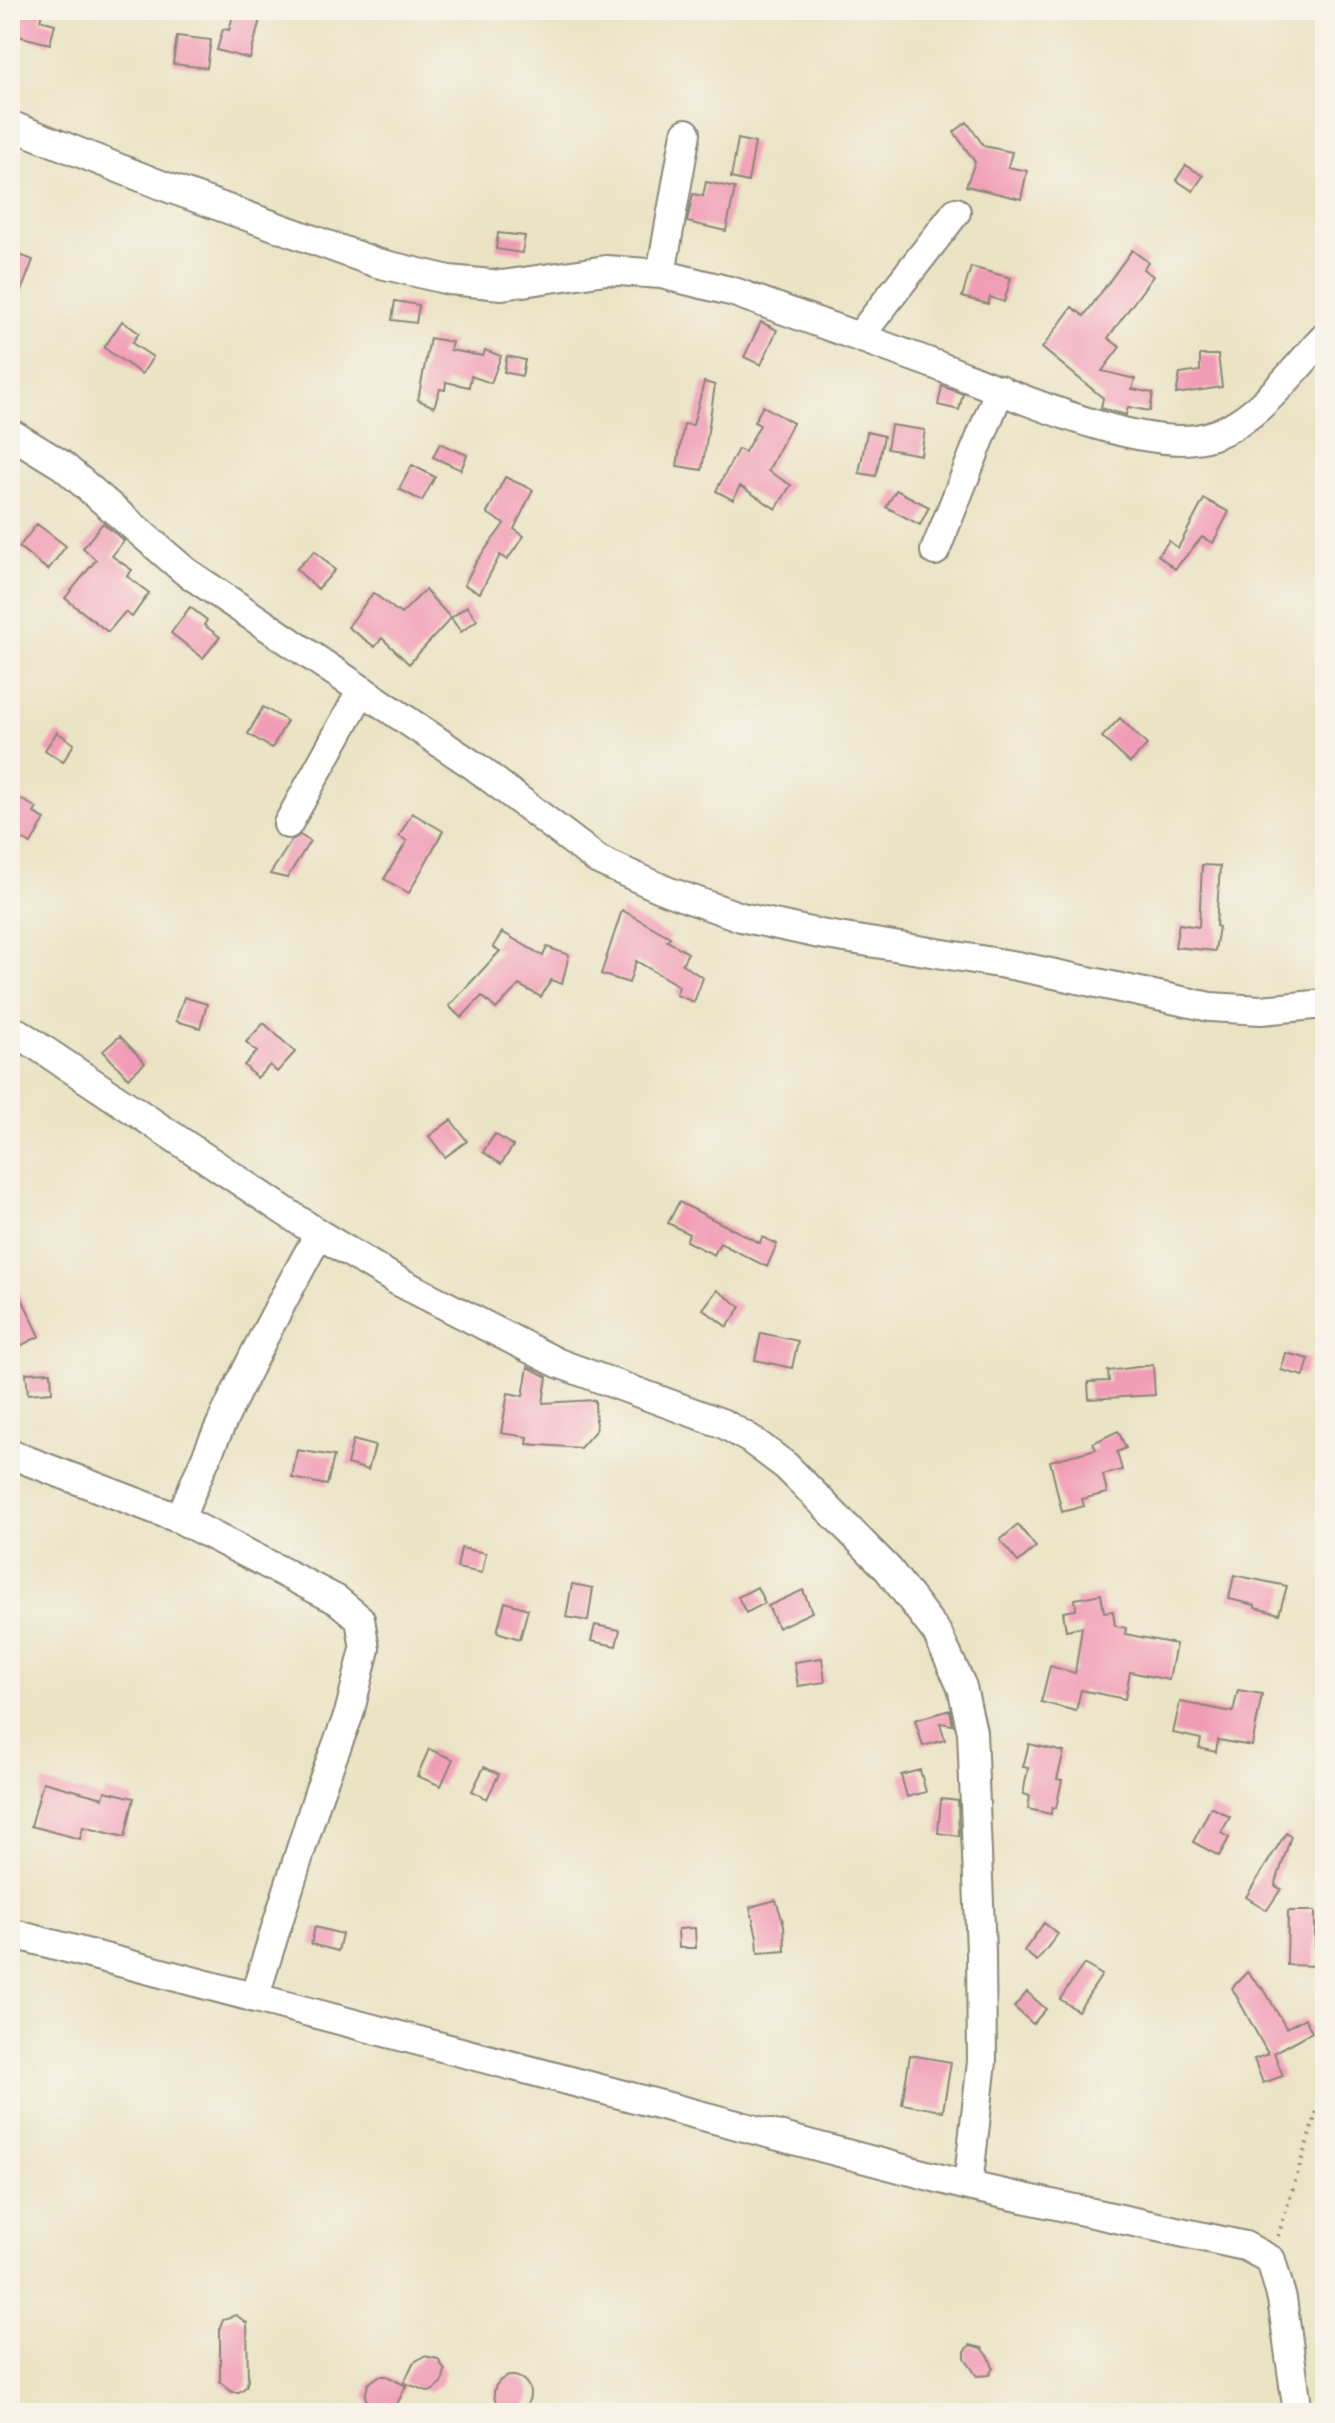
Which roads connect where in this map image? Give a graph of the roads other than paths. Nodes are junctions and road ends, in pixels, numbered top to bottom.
1 (10, 125) edge
2 (686, 133) dead end
3 (956, 212) dead end
4 (661, 274) junction
5 (859, 337) junction
6 (1325, 337) edge
7 (1000, 389) junction
8 (10, 433) edge
9 (935, 551) dead end
10 (362, 690) junction
11 (288, 824) dead end
12 (1325, 1004) edge
13 (18, 1033) dead end
14 (319, 1234) junction
15 (10, 1454) edge
16 (180, 1519) junction
17 (10, 1933) edge
18 (254, 1998) junction
19 (968, 2186) junction
20 (1298, 2413) edge

1 - 4 street
2 - 4 street
3 - 5 street
4 - 5 street
5 - 7 street
6 - 7 street
7 - 9 street
8 - 10 street
10 - 11 street
10 - 12 street
13 - 14 street
14 - 16 street
14 - 19 street
15 - 16 street
16 - 18 street
17 - 18 street
18 - 19 street
19 - 20 street

